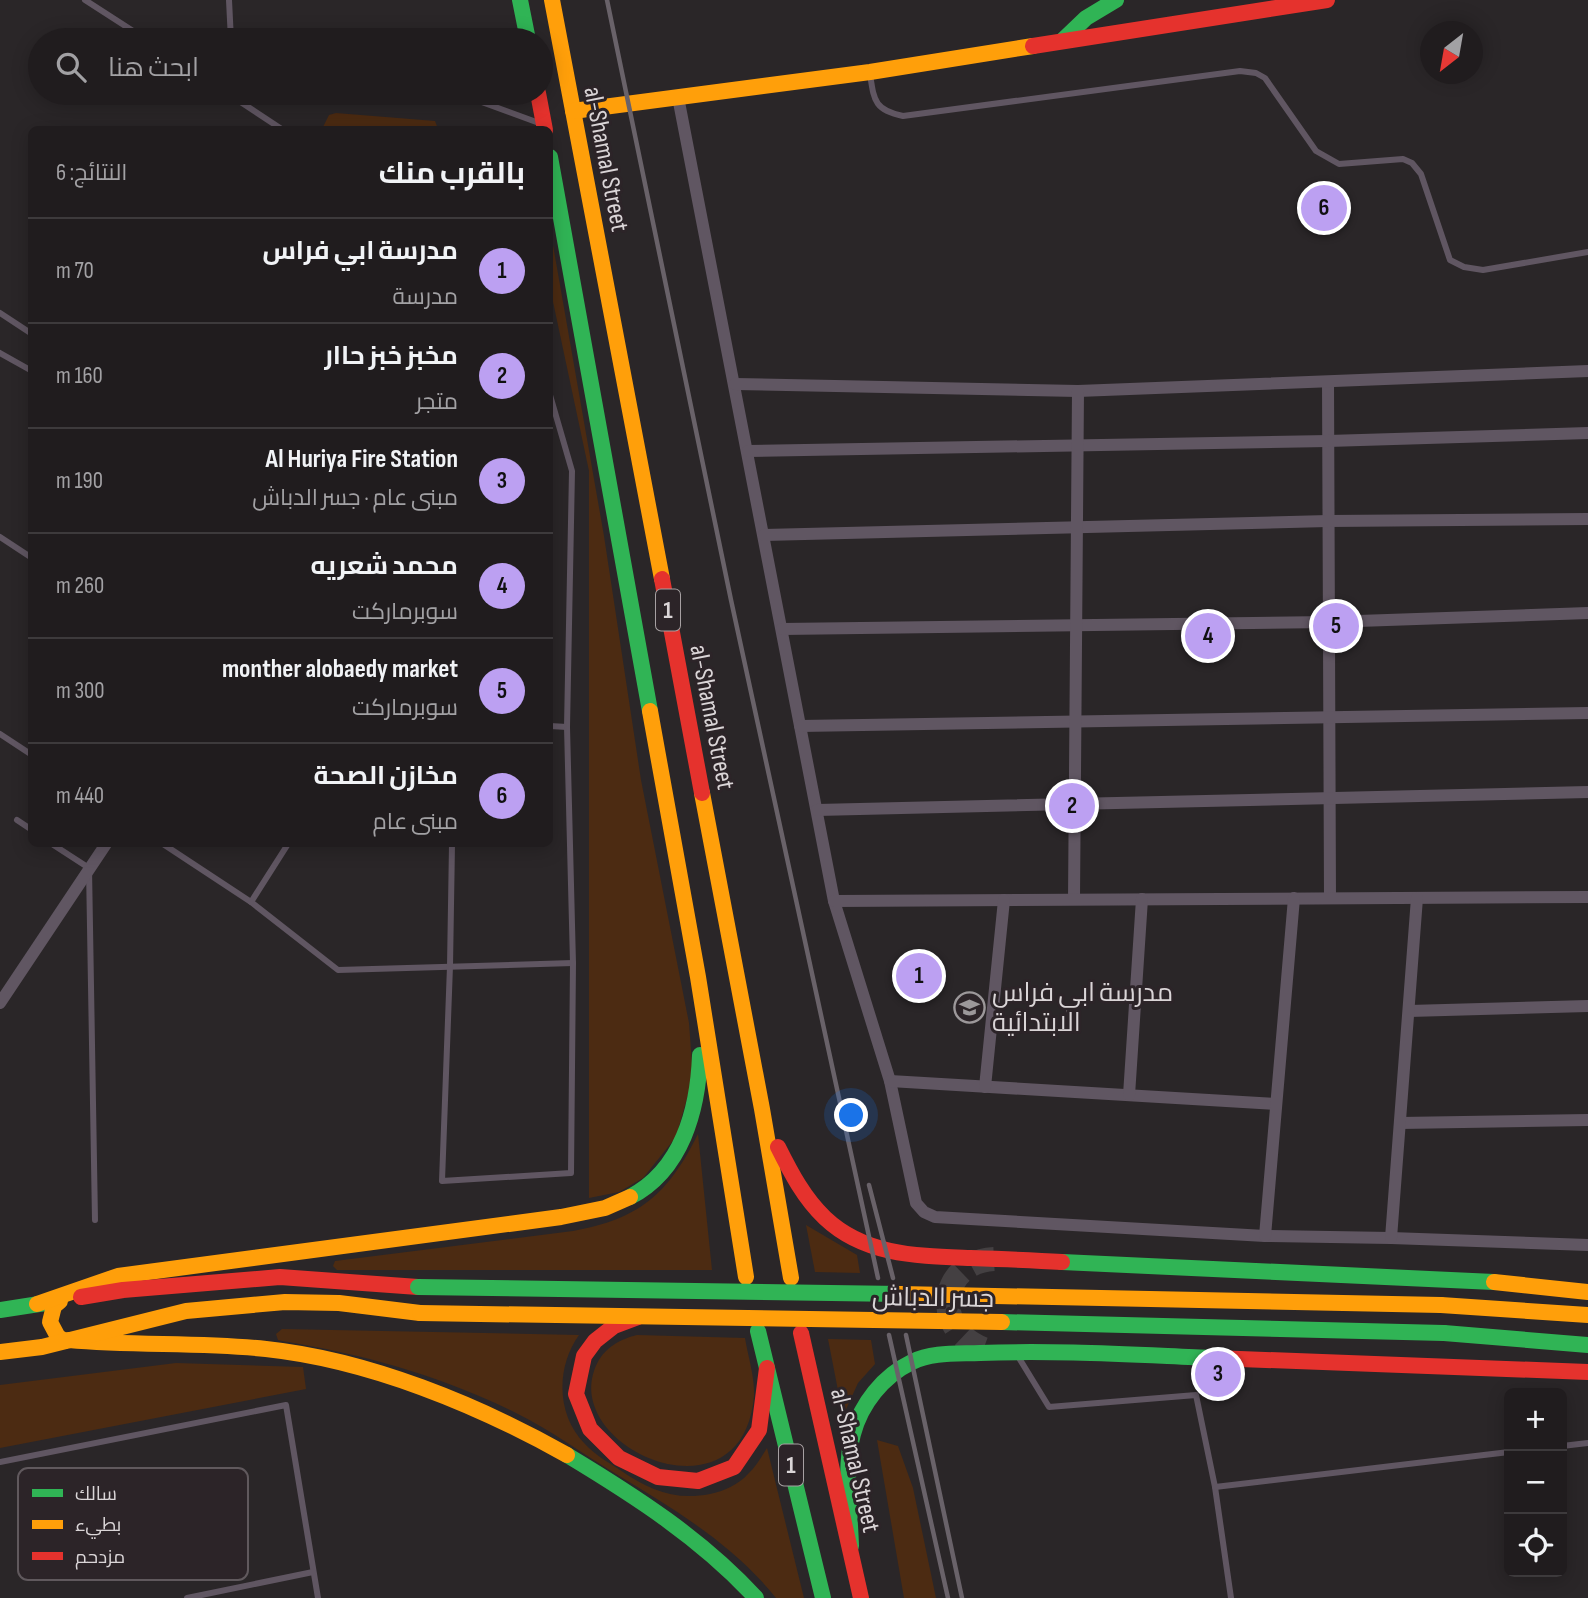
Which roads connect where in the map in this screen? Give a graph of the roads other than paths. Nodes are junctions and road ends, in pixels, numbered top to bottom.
1 (85, 0) edge
2 (229, 0) edge
3 (520, 0) edge
4 (552, 0) edge
5 (1116, 0) edge
6 (1327, 0) edge
7 (128, 28) edge
8 (230, 28) edge
9 (526, 28) edge
10 (1063, 40) junction
11 (870, 72) junction
12 (678, 97) junction
13 (248, 105) edge
14 (494, 105) edge
15 (540, 105) edge
16 (573, 111) junction
17 (277, 126) edge
18 (542, 126) edge
19 (544, 126) edge
20 (553, 174) edge
21 (1588, 251) edge
22 (0, 313) edge
23 (28, 331) edge
24 (0, 353) edge
25 (28, 369) edge
26 (1588, 371) edge
27 (1328, 382) junction
28 (735, 384) junction
29 (1078, 391) junction
30 (553, 405) edge
31 (1588, 433) edge
32 (1328, 441) junction
33 (1078, 444) junction
34 (748, 451) junction
35 (1588, 519) edge
36 (1328, 521) junction
37 (1077, 527) junction
38 (764, 535) junction
39 (0, 537) edge
40 (28, 555) edge
41 (1588, 613) edge
42 (1329, 622) junction
43 (1076, 624) junction
44 (782, 628) junction
45 (1588, 713) edge
46 (1329, 717) junction
47 (1076, 721) junction
48 (553, 726) edge
49 (800, 726) junction
50 (567, 727) junction
51 (0, 734) edge
52 (28, 752) edge
53 (1588, 792) edge
54 (1329, 798) junction
55 (1075, 804) junction
56 (817, 810) junction
57 (17, 820) dead end
58 (28, 827) edge
59 (57, 847) edge
60 (104, 847) edge
61 (168, 847) edge
62 (286, 847) edge
63 (452, 847) edge
64 (89, 868) junction
65 (1330, 897) junction
66 (1588, 897) edge
67 (1294, 898) junction
68 (1418, 898) junction
69 (1142, 899) junction
70 (1003, 900) junction
71 (1074, 900) junction
72 (834, 901) junction
73 (251, 902) junction
74 (573, 963) junction
75 (450, 965) junction
76 (698, 977) junction
77 (0, 1003) edge
78 (1588, 1006) edge
79 (1409, 1011) junction
80 (891, 1081) junction
81 (985, 1087) junction
82 (1129, 1095) junction
83 (1276, 1104) junction
84 (762, 1109) junction
85 (1588, 1120) edge
86 (1400, 1122) junction
87 (95, 1220) dead end
88 (1265, 1236) junction
89 (1391, 1238) junction
90 (1588, 1245) edge
91 (746, 1277) dead end
92 (790, 1278) dead end
93 (1588, 1293) edge
94 (60, 1301) junction
95 (37, 1304) junction
96 (0, 1310) edge
97 (1588, 1315) edge
98 (638, 1317) junction
99 (758, 1331) dead end
100 (801, 1333) dead end
101 (67, 1340) junction
102 (1588, 1345) edge
103 (0, 1352) edge
104 (1015, 1352) junction
105 (767, 1368) junction
106 (1588, 1372) edge
107 (1588, 1443) edge
108 (1567, 1445) edge
109 (1504, 1453) edge
110 (0, 1462) edge
111 (1215, 1487) junction
112 (851, 1546) junction
113 (313, 1573) junction
114 (187, 1598) edge
115 (317, 1598) edge
116 (756, 1598) edge
117 (823, 1598) edge
118 (861, 1598) edge
119 (1231, 1598) edge

1 - 7 lane
2 - 8 lane
3 - 9 main road
4 - 16 main road, al-Shamal Street / 1
5 - 10 main road
6 - 10 main road
10 - 11 main road
11 - 12 main road
11 - 21 lane
12 - 16 main road
12 - 28 street
13 - 17 lane
14 - 18 lane
15 - 19 main road
16 - 84 main road, al-Shamal Street / 1
20 - 76 main road, 1
22 - 23 lane
24 - 25 lane
26 - 27 street
27 - 29 street
27 - 32 street
28 - 29 street
28 - 34 street
29 - 33 street
30 - 50 lane
31 - 32 street
32 - 33 street
32 - 36 street
33 - 34 street
33 - 37 street
34 - 38 street
35 - 36 street
36 - 37 street
36 - 42 street
37 - 38 street
37 - 43 street
38 - 44 street
39 - 40 lane
41 - 42 street
42 - 43 street
42 - 46 street
43 - 44 street
43 - 47 street
44 - 49 street
45 - 46 street
46 - 47 street
46 - 54 street
47 - 49 street
47 - 55 street
48 - 50 lane
49 - 56 street
50 - 74 lane
51 - 52 lane
53 - 54 street
54 - 55 street
54 - 65 street
55 - 56 street
55 - 71 street
56 - 72 street
57 - 58 lane
59 - 64 lane
60 - 64 street
61 - 73 lane
62 - 73 lane
63 - 75 lane
64 - 77 street
64 - 87 lane
65 - 67 street
65 - 68 street
66 - 68 street
67 - 69 street
67 - 83 street
68 - 79 street
69 - 71 street
69 - 82 street
70 - 71 street
70 - 72 street
70 - 81 street
72 - 80 street
73 - 75 lane
74 - 75 lane
74 - 75 lane
76 - 91 main road, 1
76 - 95 main road
78 - 79 street
79 - 86 street
80 - 81 street
80 - 88 street
81 - 82 street
82 - 83 street
83 - 88 street
84 - 92 main road, al-Shamal Street / 1
84 - 93 main road
85 - 86 street
86 - 89 street
88 - 89 street
89 - 90 street
94 - 95 main road, جسر الدباش
94 - 97 main road, جسر الدباش, bridge
94 - 101 main road
95 - 96 main road
98 - 101 main road, جسر الدباش, bridge
98 - 102 main road, جسر الدباش, bridge
98 - 105 main road
99 - 105 main road, 1
100 - 112 main road, al-Shamal Street / 1
101 - 103 main road
101 - 116 main road
104 - 106 main road
104 - 111 lane
104 - 112 main road
105 - 117 main road, 1
107 - 108 lane
109 - 111 lane
110 - 113 lane
111 - 119 lane
112 - 118 main road, al-Shamal Street / 1
113 - 114 lane
113 - 115 lane

